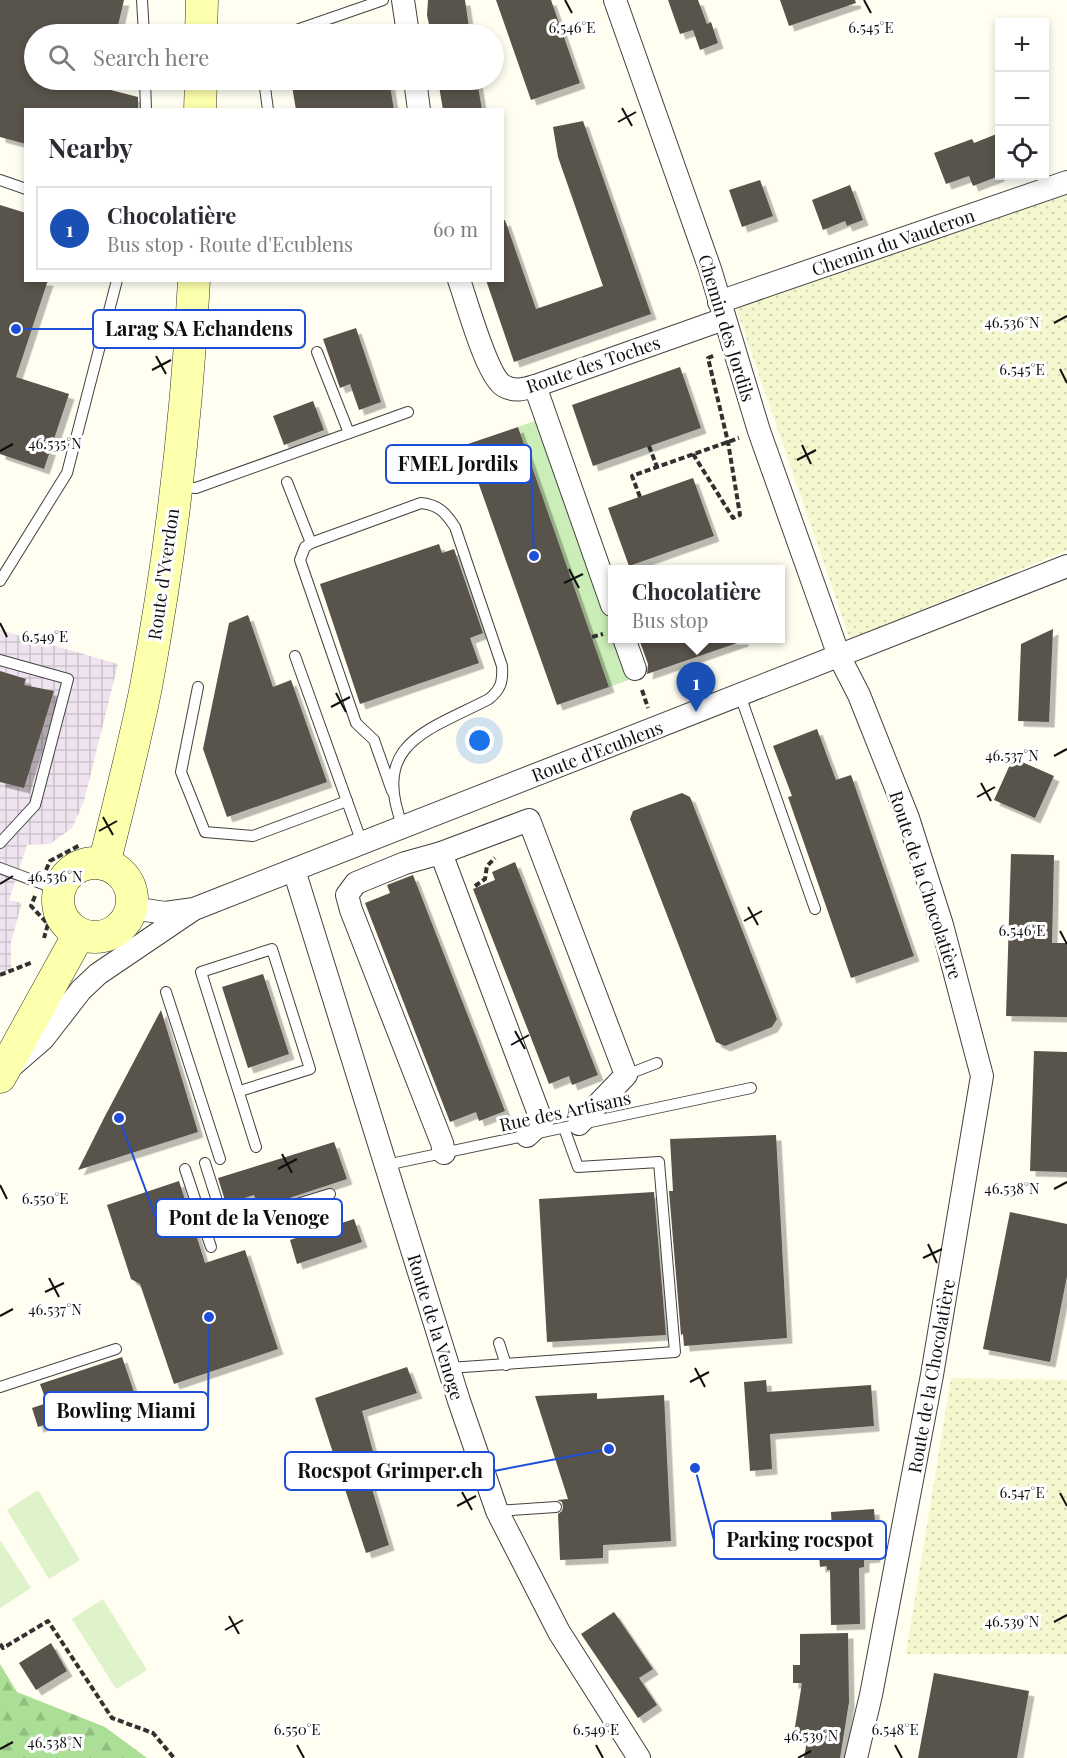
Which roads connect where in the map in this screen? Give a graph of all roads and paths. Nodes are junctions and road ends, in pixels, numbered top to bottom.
1 (142, 0) edge
2 (202, 0) edge
3 (383, 0) edge
4 (403, 0) edge
5 (615, 0) edge
6 (143, 24) edge
7 (201, 24) edge
8 (314, 24) edge
9 (407, 24) edge
10 (146, 90) edge
11 (201, 90) edge
12 (265, 90) edge
13 (416, 90) edge
14 (147, 108) edge
15 (200, 108) edge
16 (268, 108) edge
17 (419, 108) edge
18 (0, 180) edge
19 (1067, 182) edge
20 (24, 188) edge
21 (116, 282) edge
22 (194, 282) edge
23 (460, 282) edge
24 (722, 310) junction
25 (317, 352) dead end
26 (708, 357) dead end
27 (535, 386) junction
28 (408, 412) dead end
29 (759, 430) junction
30 (349, 433) junction
31 (728, 442) junction
32 (649, 446) dead end
33 (693, 454) junction
34 (657, 467) junction
35 (287, 482) dead end
36 (176, 487) junction
37 (639, 497) dead end
38 (311, 543) junction
39 (1067, 566) edge
40 (0, 581) edge
41 (608, 592) edge
42 (625, 643) edge
43 (295, 656) dead end
44 (839, 656) junction
45 (0, 660) edge
46 (635, 669) dead end
47 (198, 687) dead end
48 (740, 695) junction
49 (392, 791) junction
50 (346, 801) junction
51 (403, 827) junction
52 (0, 843) edge
53 (362, 843) junction
54 (93, 854) junction
55 (441, 854) junction
56 (496, 855) dead end
57 (0, 868) edge
58 (294, 870) junction
59 (50, 886) junction
60 (473, 887) dead end
61 (132, 908) junction
62 (194, 909) junction
63 (815, 909) dead end
64 (79, 934) junction
65 (43, 942) dead end
66 (33, 970) dead end
67 (0, 975) edge
68 (166, 993) dead end
69 (657, 1063) dead end
70 (2, 1075) edge
71 (626, 1075) junction
72 (751, 1088) dead end
73 (240, 1091) junction
74 (571, 1126) junction
75 (527, 1137) junction
76 (256, 1147) dead end
77 (444, 1153) junction
78 (220, 1159) dead end
79 (205, 1163) dead end
80 (386, 1165) junction
81 (185, 1170) dead end
82 (330, 1194) dead end
83 (211, 1247) dead end
84 (500, 1343) dead end
85 (116, 1349) dead end
86 (506, 1365) junction
87 (448, 1368) junction
88 (0, 1387) edge
89 (556, 1507) dead end
90 (497, 1511) junction
91 (0, 1644) edge
92 (174, 1758) edge
93 (639, 1758) edge
94 (856, 1758) edge

1 - 6 lane
2 - 7 main road
3 - 8 lane
4 - 9 street
5 - 24 street, Chemin des Jordils
10 - 14 lane
11 - 15 main road
12 - 16 lane
13 - 17 street
18 - 20 lane
19 - 24 street, Chemin du Vauderon
21 - 40 lane
22 - 36 main road, Route d'Yverdon
23 - 27 street, Route des Toches
24 - 27 street, Route des Toches
24 - 29 street, Chemin des Jordils
25 - 30 lane
26 - 31 path
27 - 41 street
28 - 30 lane
29 - 31 path
29 - 44 street, Chemin des Jordils
30 - 36 lane
31 - 33 path
31 - 33 path
32 - 34 path
33 - 34 path
34 - 37 path
35 - 38 lane
36 - 54 main road, Route d'Yverdon
38 - 49 lane
38 - 49 lane
39 - 44 street, Route d'Ecublens
42 - 46 street
43 - 50 lane
44 - 48 street, Route d'Ecublens
44 - 94 street, Route de la Chocolatière
45 - 52 lane
47 - 50 lane
48 - 51 street, Route d'Ecublens
48 - 63 lane
49 - 51 lane
50 - 53 lane
51 - 53 street, Route d'Ecublens
53 - 58 street, Route d'Ecublens
54 - 59 main road
54 - 59 path
54 - 61 main road
55 - 71 street
55 - 75 street
55 - 77 street
56 - 60 path
57 - 59 lane
58 - 62 street, Route d'Ecublens
58 - 80 street, Route de la Venoge
59 - 64 main road
59 - 65 path
61 - 62 street, Route d'Ecublens
61 - 64 main road
62 - 70 street, Route d'Ecublens
64 - 70 main road
66 - 67 path
68 - 78 lane
69 - 71 lane
71 - 74 street
72 - 74 lane, Rue des Artisans
73 - 73 lane
73 - 76 lane
74 - 75 lane, Rue des Artisans
74 - 86 lane
75 - 77 lane, Rue des Artisans
77 - 80 lane, Rue des Artisans
79 - 82 lane
80 - 87 street, Route de la Venoge
81 - 83 lane
84 - 86 lane
85 - 88 lane
86 - 87 lane
87 - 90 street, Route de la Venoge
89 - 90 lane
90 - 93 street, Route de la Venoge
91 - 92 path

